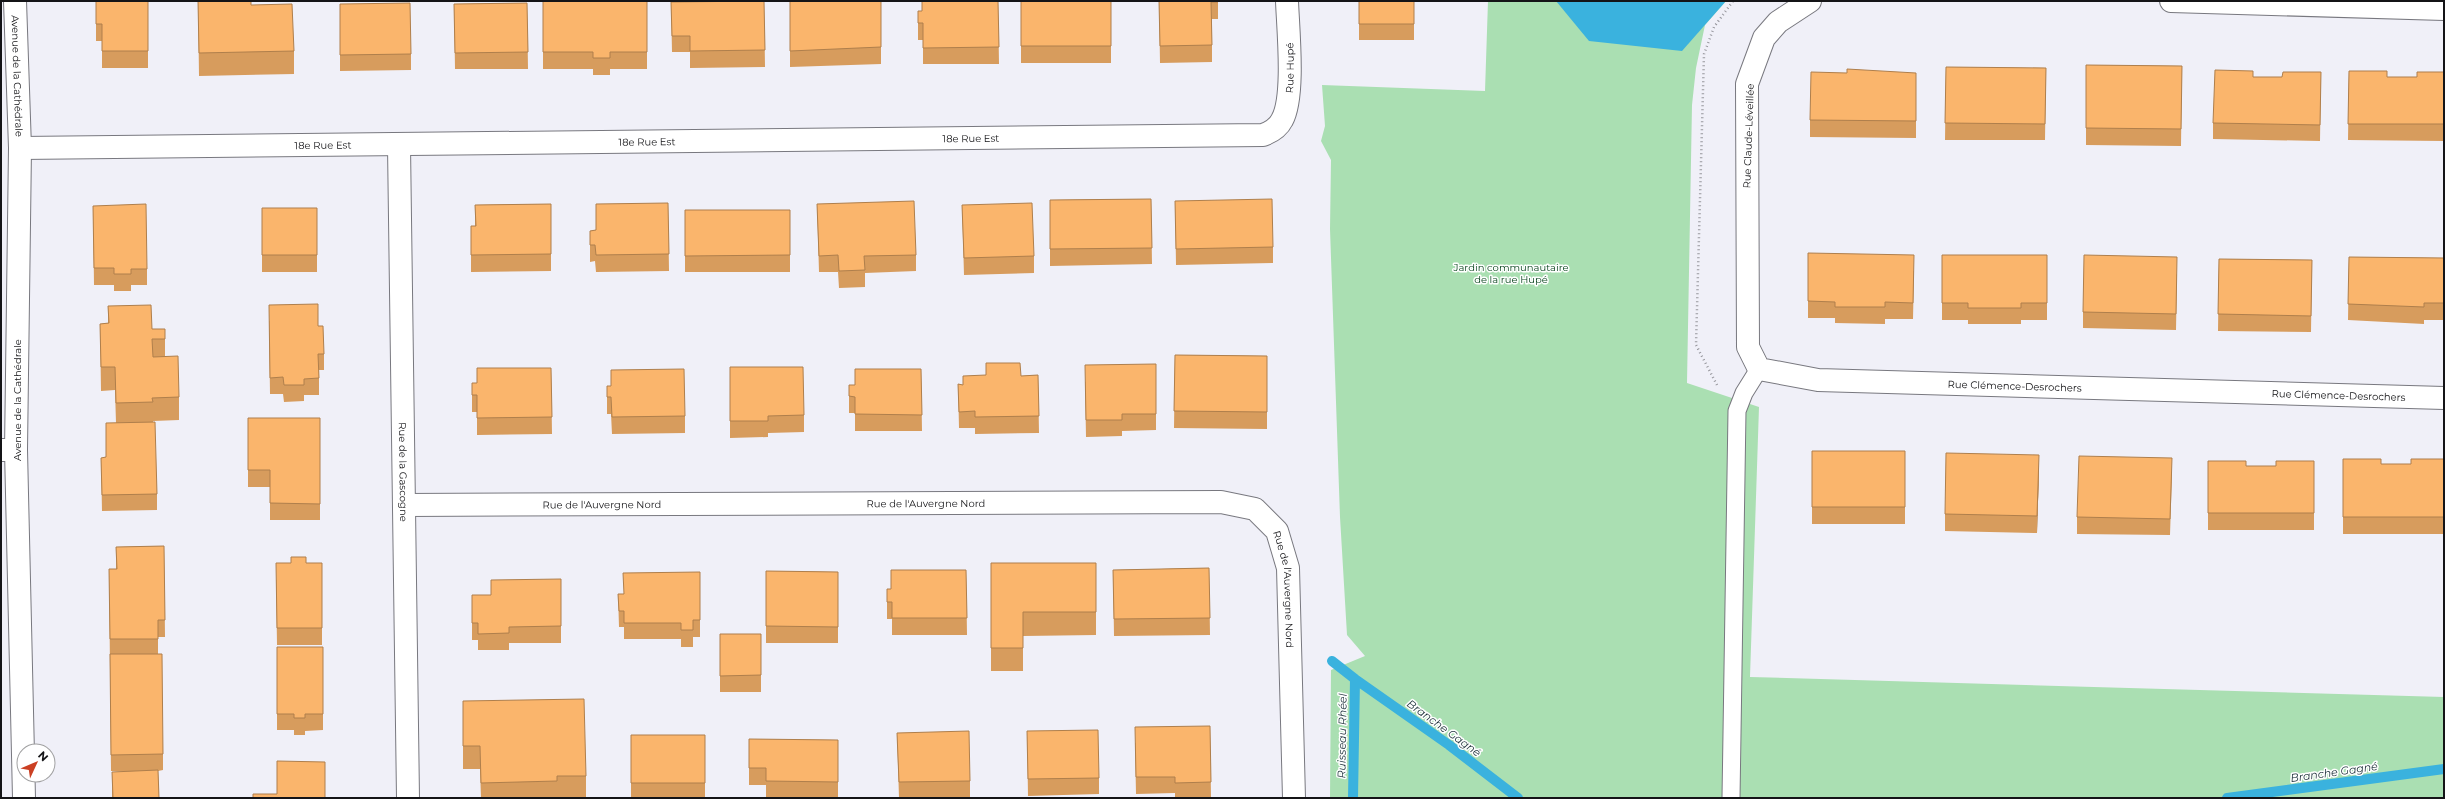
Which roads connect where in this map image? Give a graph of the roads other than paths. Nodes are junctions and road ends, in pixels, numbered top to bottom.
1 (15, 1) edge
2 (1287, 1) edge
3 (1810, 1) edge
4 (2171, 1) edge
5 (2444, 9) edge
6 (1272, 131) joint
7 (399, 146) junction
8 (20, 148) junction
9 (1759, 369) junction
10 (2444, 398) edge
11 (9, 450) edge
12 (405, 505) junction
13 (24, 798) edge
14 (408, 798) edge
15 (1294, 798) edge
16 (1732, 798) edge

1 - 8 street, Avenue de la Cathédrale
2 - 6 street, Rue Hupé
3 - 9 street, Rue Claude-Léveillée
4 - 5 street
6 - 7 street, 18e Rue Est
7 - 8 street, 18e Rue Est
7 - 12 street, Rue de la Gascogne
8 - 11 street, Avenue de la Cathédrale
9 - 10 street, Rue Clémence-Desrochers
9 - 16 lane
11 - 13 street, Avenue de la Cathédrale
12 - 14 street, Rue de la Gascogne
12 - 15 street, Rue de l'Auvergne Nord

